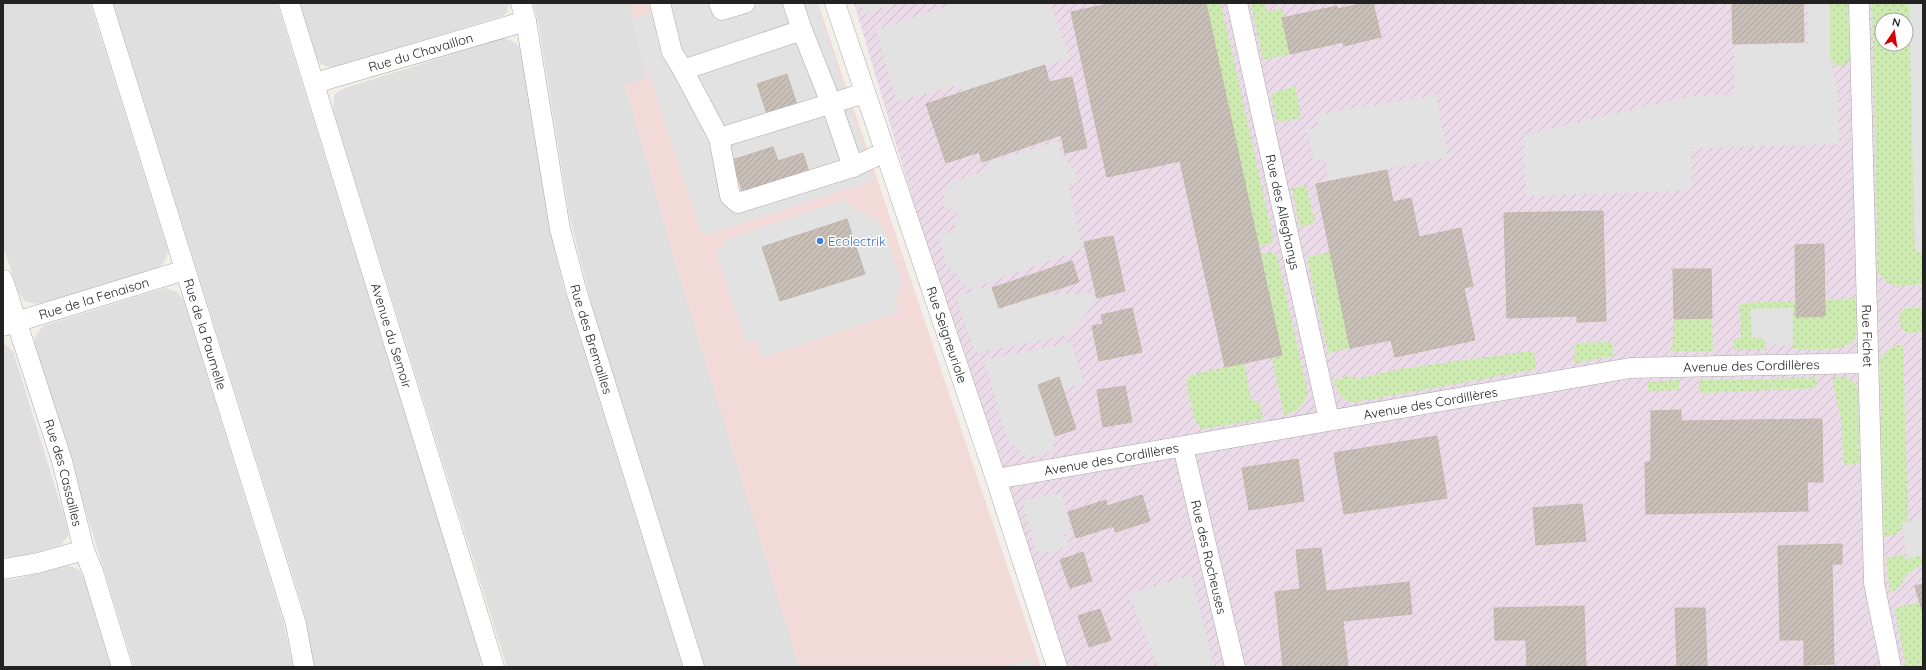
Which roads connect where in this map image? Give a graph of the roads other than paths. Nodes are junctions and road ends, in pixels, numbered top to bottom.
1 (102, 3) edge
2 (289, 3) edge
3 (660, 3) edge
4 (719, 3) edge
5 (745, 3) edge
6 (793, 3) edge
7 (834, 3) edge
8 (1237, 3) edge
9 (1859, 3) edge
10 (524, 12) edge
11 (802, 30) junction
12 (683, 70) junction
13 (315, 83) junction
14 (865, 93) junction
15 (831, 103) junction
16 (719, 138) junction
17 (885, 152) junction
18 (853, 167) junction
19 (185, 270) junction
20 (3, 280) edge
21 (10, 324) edge
22 (1868, 363) junction
23 (1328, 420) junction
24 (1183, 448) junction
25 (996, 479) junction
26 (84, 550) junction
27 (3, 569) edge
28 (122, 667) edge
29 (304, 667) edge
30 (494, 667) edge
31 (694, 667) edge
32 (1057, 667) edge
33 (1235, 667) edge
34 (1891, 667) edge

1 - 19 street, Rue de la Paumelle
2 - 13 street, Avenue du Semoir
3 - 12 street
4 - 5 street
6 - 11 street
7 - 14 street, Rue Seigneuriale
8 - 23 street, Rue des Alleghanys
9 - 22 street, Rue Fichet
10 - 13 street, Rue du Chavaillon
10 - 31 street, Rue des Bremailles
11 - 12 street
11 - 15 street
12 - 16 street
13 - 30 street, Avenue du Semoir
14 - 15 street
14 - 17 street, Rue Seigneuriale
15 - 16 street
15 - 18 street
16 - 18 street
17 - 18 street
17 - 25 street, Rue Seigneuriale
19 - 21 street, Rue de la Fenaison
19 - 29 street, Rue de la Paumelle
20 - 21 street, Rue des Cassailles
21 - 26 street, Rue des Cassailles
22 - 23 street, Avenue des Cordillères
22 - 34 street, Rue Fichet
23 - 24 street, Avenue des Cordillères
24 - 25 street, Avenue des Cordillères
24 - 33 street, Rue des Rocheuses
25 - 32 street, Rue Seigneuriale
26 - 27 street
26 - 28 street, Rue des Cassailles

